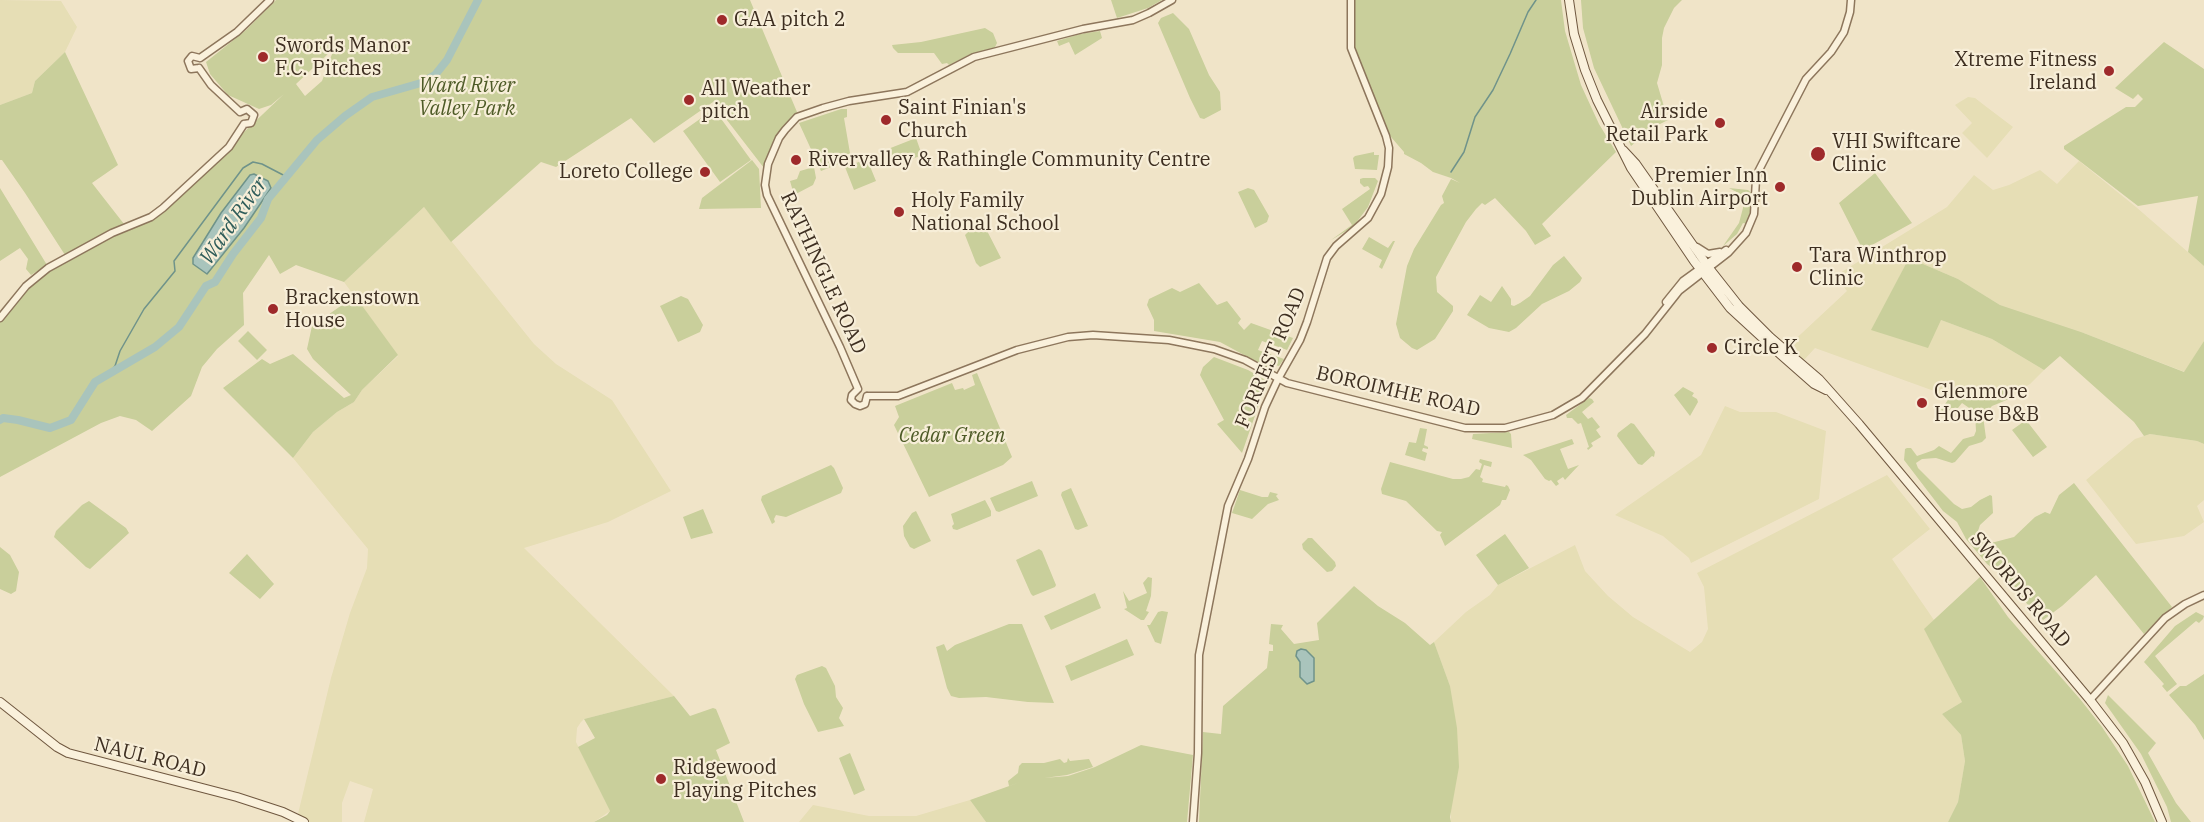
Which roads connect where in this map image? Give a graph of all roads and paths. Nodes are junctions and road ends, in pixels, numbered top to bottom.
1 (270, 0) edge
2 (1172, 0) edge
3 (1352, 0) edge
4 (1569, 0) edge
5 (1851, 0) edge
6 (200, 58) junction
7 (199, 68) junction
8 (240, 112) junction
9 (244, 124) junction
10 (1623, 150) junction
11 (1690, 240) junction
12 (1737, 244) junction
13 (1726, 250) junction
14 (1704, 268) junction
15 (0, 318) edge
16 (1278, 379) junction
17 (858, 389) junction
18 (867, 396) junction
19 (2204, 595) edge
20 (2090, 700) junction
21 (0, 702) edge
22 (304, 822) edge
23 (1193, 822) edge
24 (2162, 822) edge

1 - 6 street
2 - 17 street, RATHINGLE ROAD
3 - 16 street, FORREST ROAD
4 - 10 main road
5 - 12 street
6 - 7 street
6 - 7 street
7 - 8 street
8 - 9 street
8 - 9 street
9 - 15 street
10 - 11 main road
10 - 14 main road
11 - 13 street
11 - 14 main road
12 - 13 street
12 - 14 street
13 - 14 street
14 - 16 street, BOROIMHE ROAD
14 - 20 main road, SWORDS ROAD
16 - 18 street
16 - 23 street, FORREST ROAD
17 - 18 street
17 - 18 street
19 - 20 street
20 - 24 main road, SWORDS ROAD
21 - 22 main road, NAUL ROAD

